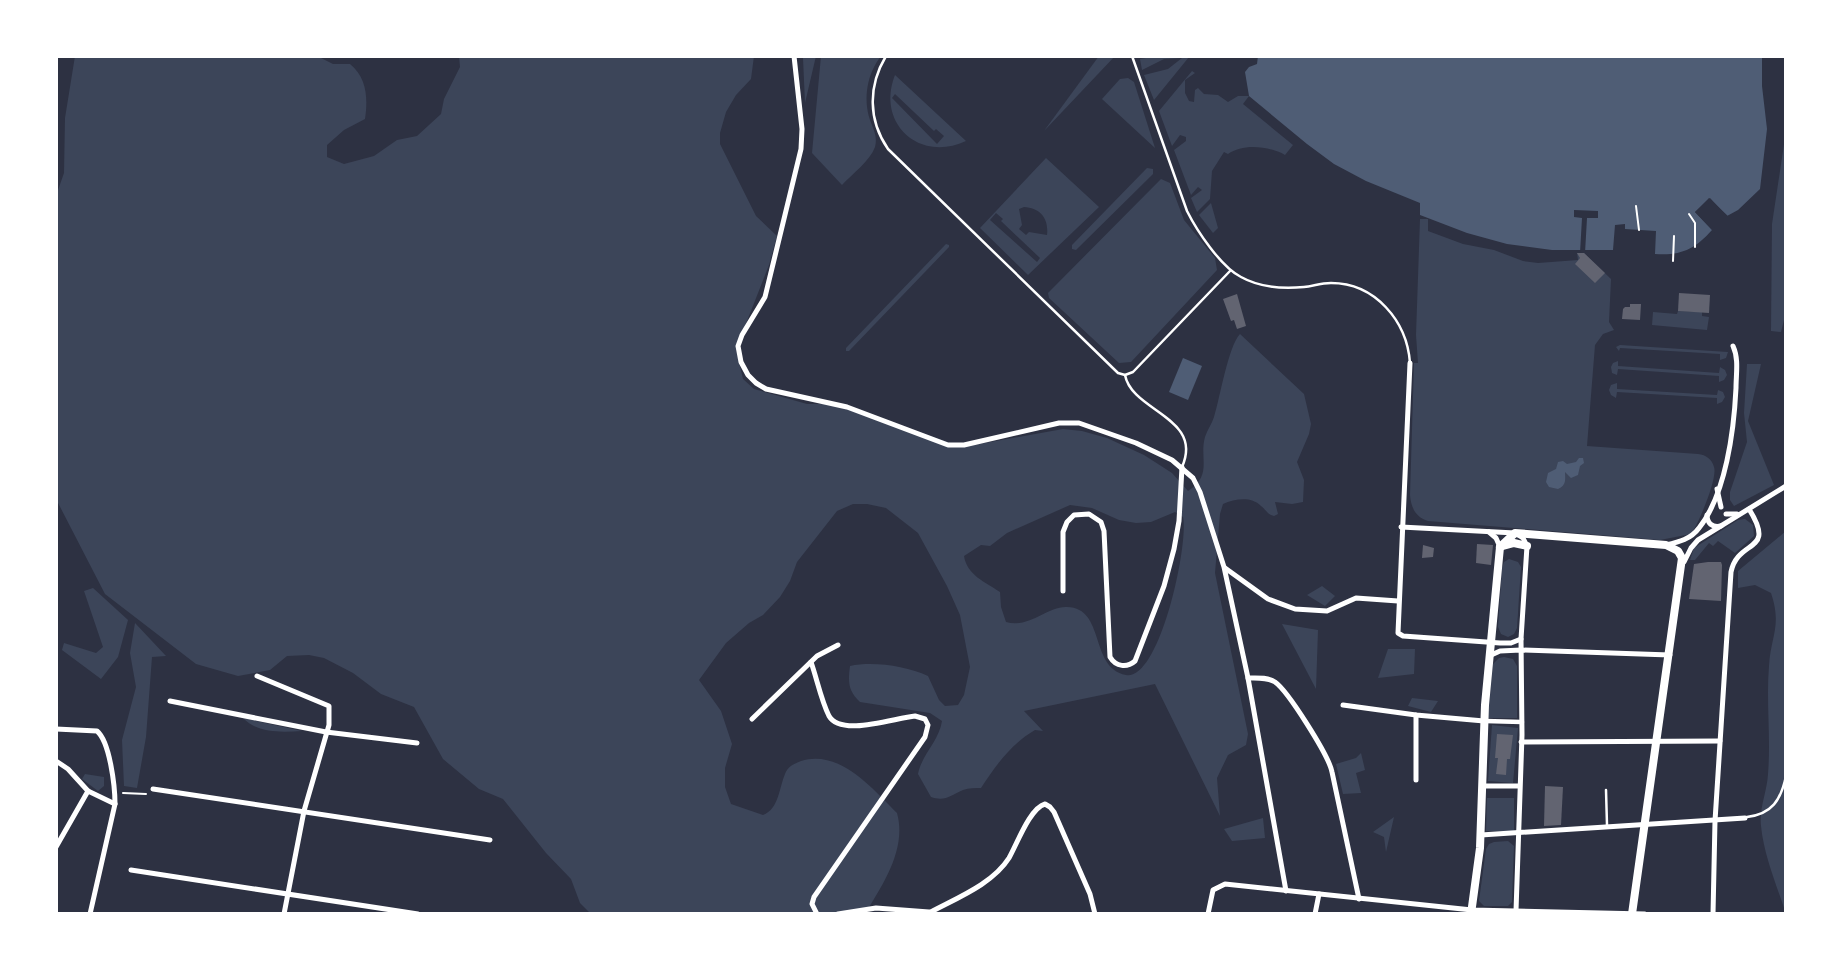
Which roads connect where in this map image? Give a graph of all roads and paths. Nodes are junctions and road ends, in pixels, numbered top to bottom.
1 (794, 56) edge
2 (886, 56) edge
3 (1132, 56) edge
4 (1636, 206) dead end
5 (1689, 214) dead end
6 (1639, 230) dead end
7 (1674, 236) dead end
8 (1695, 247) dead end
9 (1673, 261) dead end
10 (1230, 271) junction
11 (1733, 346) dead end
12 (1410, 363) joint
13 (1125, 375) junction
14 (1182, 467) junction
15 (1786, 486) edge
16 (1717, 489) junction
17 (1721, 508) junction
18 (1749, 509) junction
19 (1708, 513) junction
20 (1726, 514) junction
21 (1741, 514) junction
22 (1723, 524) junction
23 (1401, 527) junction
24 (1489, 532) junction
25 (1514, 533) junction
26 (1666, 545) junction
27 (1527, 546) junction
28 (1500, 547) junction
29 (1682, 566) junction
30 (1224, 568) junction
31 (1063, 591) dead end
32 (1398, 601) junction
33 (1521, 639) junction
34 (1490, 642) junction
35 (838, 645) dead end
36 (1521, 650) junction
37 (1670, 655) junction
38 (1489, 656) junction
39 (811, 662) junction
40 (257, 677) dead end
41 (1248, 678) junction
42 (170, 701) dead end
43 (1343, 705) dead end
44 (1416, 715) junction
45 (752, 719) dead end
46 (1484, 721) junction
47 (1522, 723) junction
48 (56, 729) edge
49 (326, 732) junction
50 (1720, 741) junction
51 (1521, 742) junction
52 (1657, 742) junction
53 (417, 743) dead end
54 (57, 763) edge
55 (1786, 776) edge
56 (1416, 780) dead end
57 (1482, 786) junction
58 (1518, 786) junction
59 (153, 789) joint
60 (1606, 790) dead end
61 (88, 791) junction
62 (115, 793) junction
63 (115, 804) junction
64 (304, 811) junction
65 (1745, 818) joint
66 (1715, 821) junction
67 (1645, 825) junction
68 (1607, 828) junction
69 (1518, 833) junction
70 (1481, 835) junction
71 (490, 840) dead end
72 (56, 847) edge
73 (131, 870) dead end
74 (1286, 891) junction
75 (1319, 894) junction
76 (288, 896) junction
77 (1359, 899) junction
78 (1516, 911) junction
79 (1471, 912) edge
80 (407, 913) edge
81 (929, 913) edge
82 (90, 914) edge
83 (284, 914) edge
84 (418, 914) edge
85 (817, 914) edge
86 (838, 914) edge
87 (1095, 914) edge
88 (1208, 914) edge
89 (1315, 914) edge
90 (1632, 914) edge
91 (1645, 914) edge
92 (1713, 914) edge

1 - 14 street
2 - 13 lane
3 - 10 lane
4 - 6 path
5 - 8 path
7 - 9 path
10 - 12 lane
10 - 13 lane
11 - 16 street
12 - 23 street
13 - 14 lane
14 - 30 street
14 - 31 street
15 - 18 street
16 - 17 street
16 - 19 street
17 - 19 street
17 - 20 street
18 - 21 street
18 - 50 street
19 - 22 street
19 - 26 street
20 - 21 street
20 - 22 street
21 - 22 street
22 - 29 street
23 - 24 street
23 - 32 street
24 - 25 street
24 - 28 street
25 - 26 main road
25 - 27 street
25 - 28 main road
26 - 29 main road
27 - 28 main road
27 - 33 street
28 - 34 main road
29 - 37 main road
30 - 32 street
30 - 41 street
32 - 34 street
33 - 34 street
33 - 36 street
34 - 38 main road
35 - 39 street
36 - 37 street
36 - 38 street
36 - 47 street
37 - 52 main road
38 - 46 main road
39 - 45 street
39 - 85 street
40 - 49 street
41 - 74 street
41 - 77 street
42 - 49 street
43 - 44 street
44 - 46 street
44 - 56 street
46 - 47 street
46 - 57 main road
47 - 51 street
48 - 62 street
49 - 53 street
49 - 64 street
50 - 52 street
50 - 66 street
51 - 52 street
51 - 58 street
52 - 67 main road
54 - 61 street
55 - 65 lane
57 - 58 street
57 - 70 main road
58 - 69 street
59 - 62 path
59 - 64 street
60 - 68 lane
61 - 63 street
61 - 72 street
62 - 63 street
63 - 82 street
64 - 71 street
64 - 76 street
65 - 66 street
66 - 67 street
66 - 92 street
67 - 68 street
67 - 90 main road
68 - 69 street
69 - 70 street
69 - 78 street
70 - 79 main road
73 - 76 street
74 - 75 street
74 - 88 street
75 - 77 street
75 - 89 street
76 - 80 street
76 - 83 street
77 - 79 street
78 - 79 street
78 - 90 street
80 - 84 street
81 - 86 street
81 - 87 street
90 - 91 street

